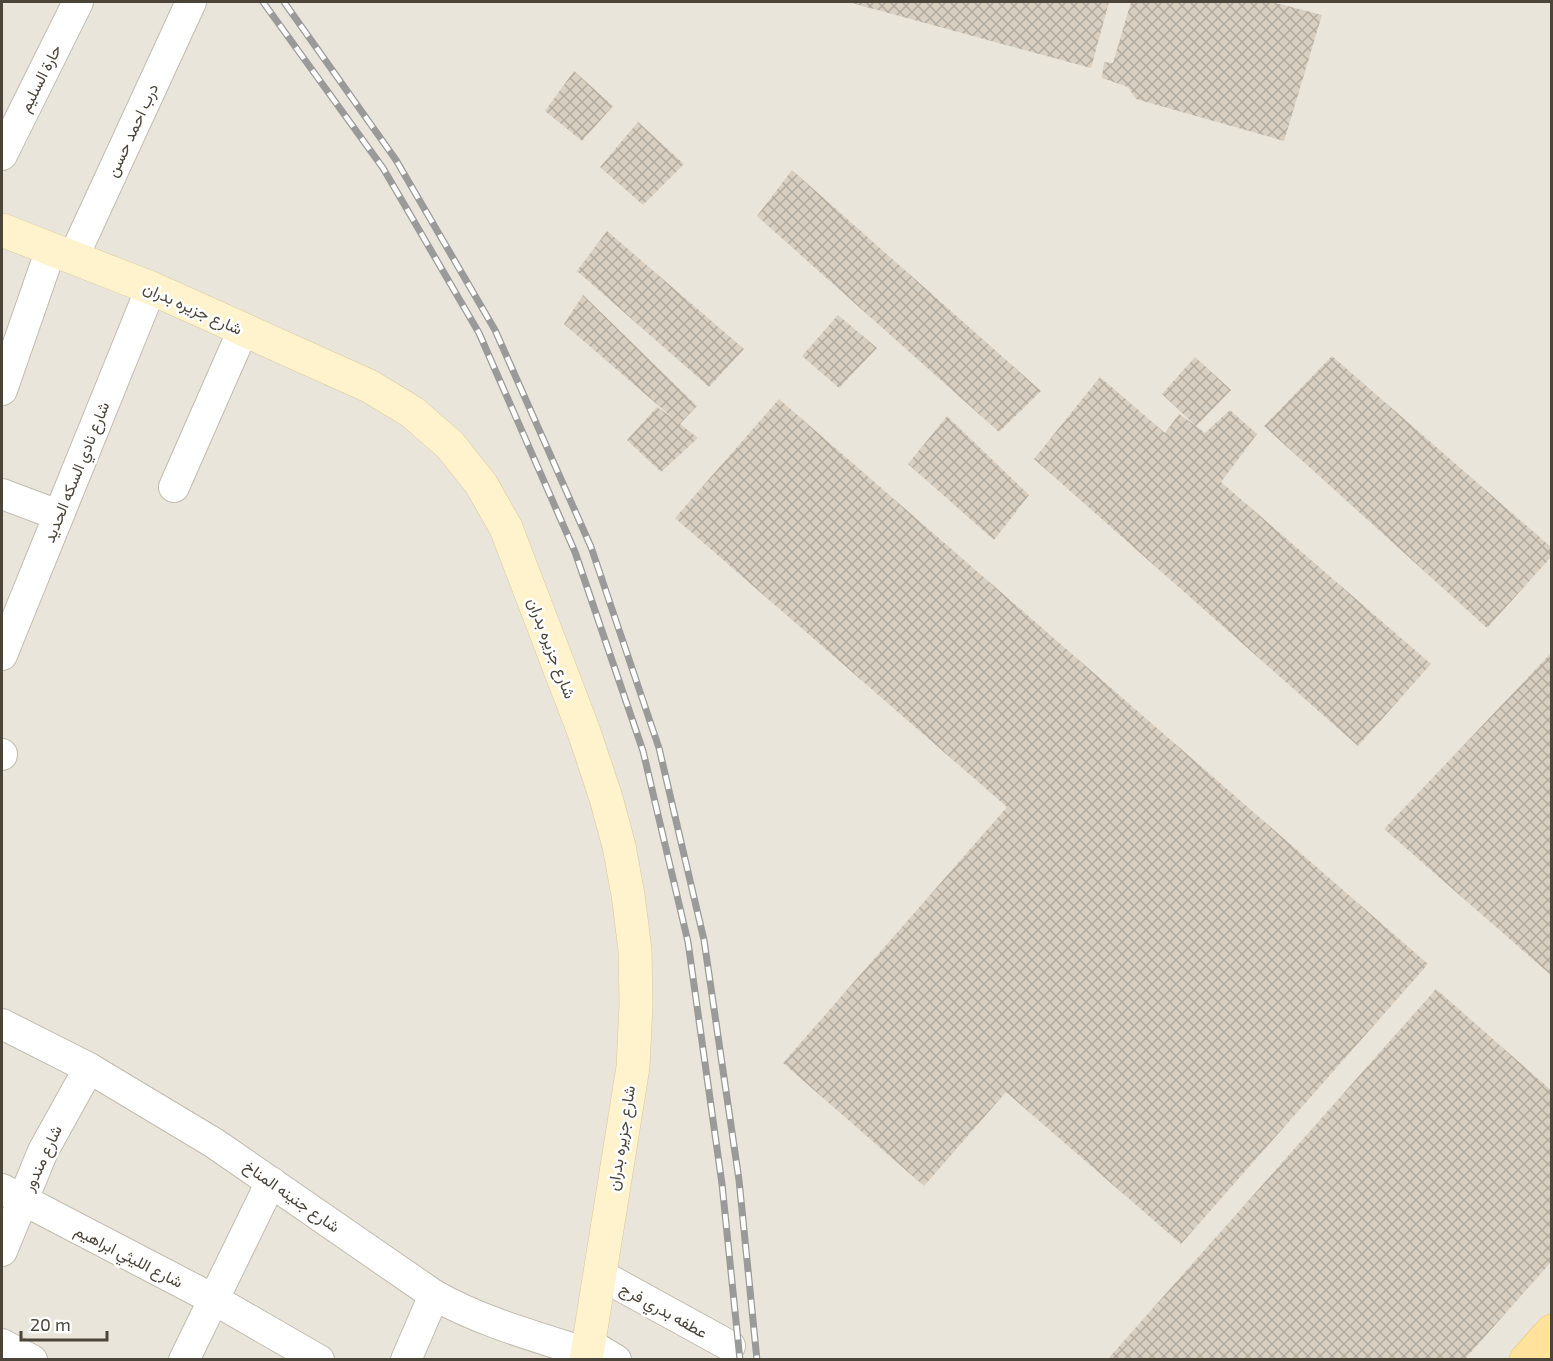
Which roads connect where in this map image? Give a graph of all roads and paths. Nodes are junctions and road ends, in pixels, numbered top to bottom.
1 (78, 2) edge
2 (191, 2) edge
3 (2, 155) edge
4 (2, 230) edge
5 (62, 254) junction
6 (151, 288) junction
7 (243, 330) junction
8 (2, 390) edge
9 (174, 487) dead end
10 (2, 494) edge
11 (58, 515) junction
12 (14, 590) edge
13 (2, 655) edge
14 (2, 1024) edge
15 (89, 1068) junction
16 (272, 1182) junction
17 (12, 1195) edge
18 (2, 1251) edge
19 (599, 1274) junction
20 (434, 1294) junction
21 (213, 1299) junction
22 (1551, 1331) edge
23 (2, 1344) edge
24 (717, 1348) edge
25 (594, 1354) edge
26 (32, 1359) edge
27 (184, 1359) edge
28 (320, 1359) edge
29 (406, 1359) edge
30 (1526, 1359) edge

1 - 3 street, حارة السليم
2 - 5 street, درب احمد حسن
4 - 5 street, شارع جزيره بدران
5 - 6 street, شارع جزيره بدران
5 - 8 street, درب احمد حسن
6 - 7 street, شارع جزيره بدران
6 - 11 street, شارع نادي السكه الحديد
7 - 9 street
7 - 19 street, شارع جزيره بدران
10 - 11 street
11 - 12 street, شارع نادي السكه الحديد
12 - 13 street, شارع نادي السكه الحديد
14 - 15 street, شارع جنينه المناخ
15 - 16 street, شارع جنينه المناخ
15 - 17 street, شارع مندور
16 - 20 street, شارع جنينه المناخ
16 - 21 street
17 - 18 street, شارع مندور
17 - 21 street, شارع الليثي ابراهيم
19 - 24 street, عطفه بدري فرج
19 - 25 street, شارع جزيره بدران
20 - 25 street, شارع جنينه المناخ
20 - 29 street
21 - 27 street
21 - 28 street, شارع الليثي ابراهيم
22 - 30 main road
23 - 26 street

